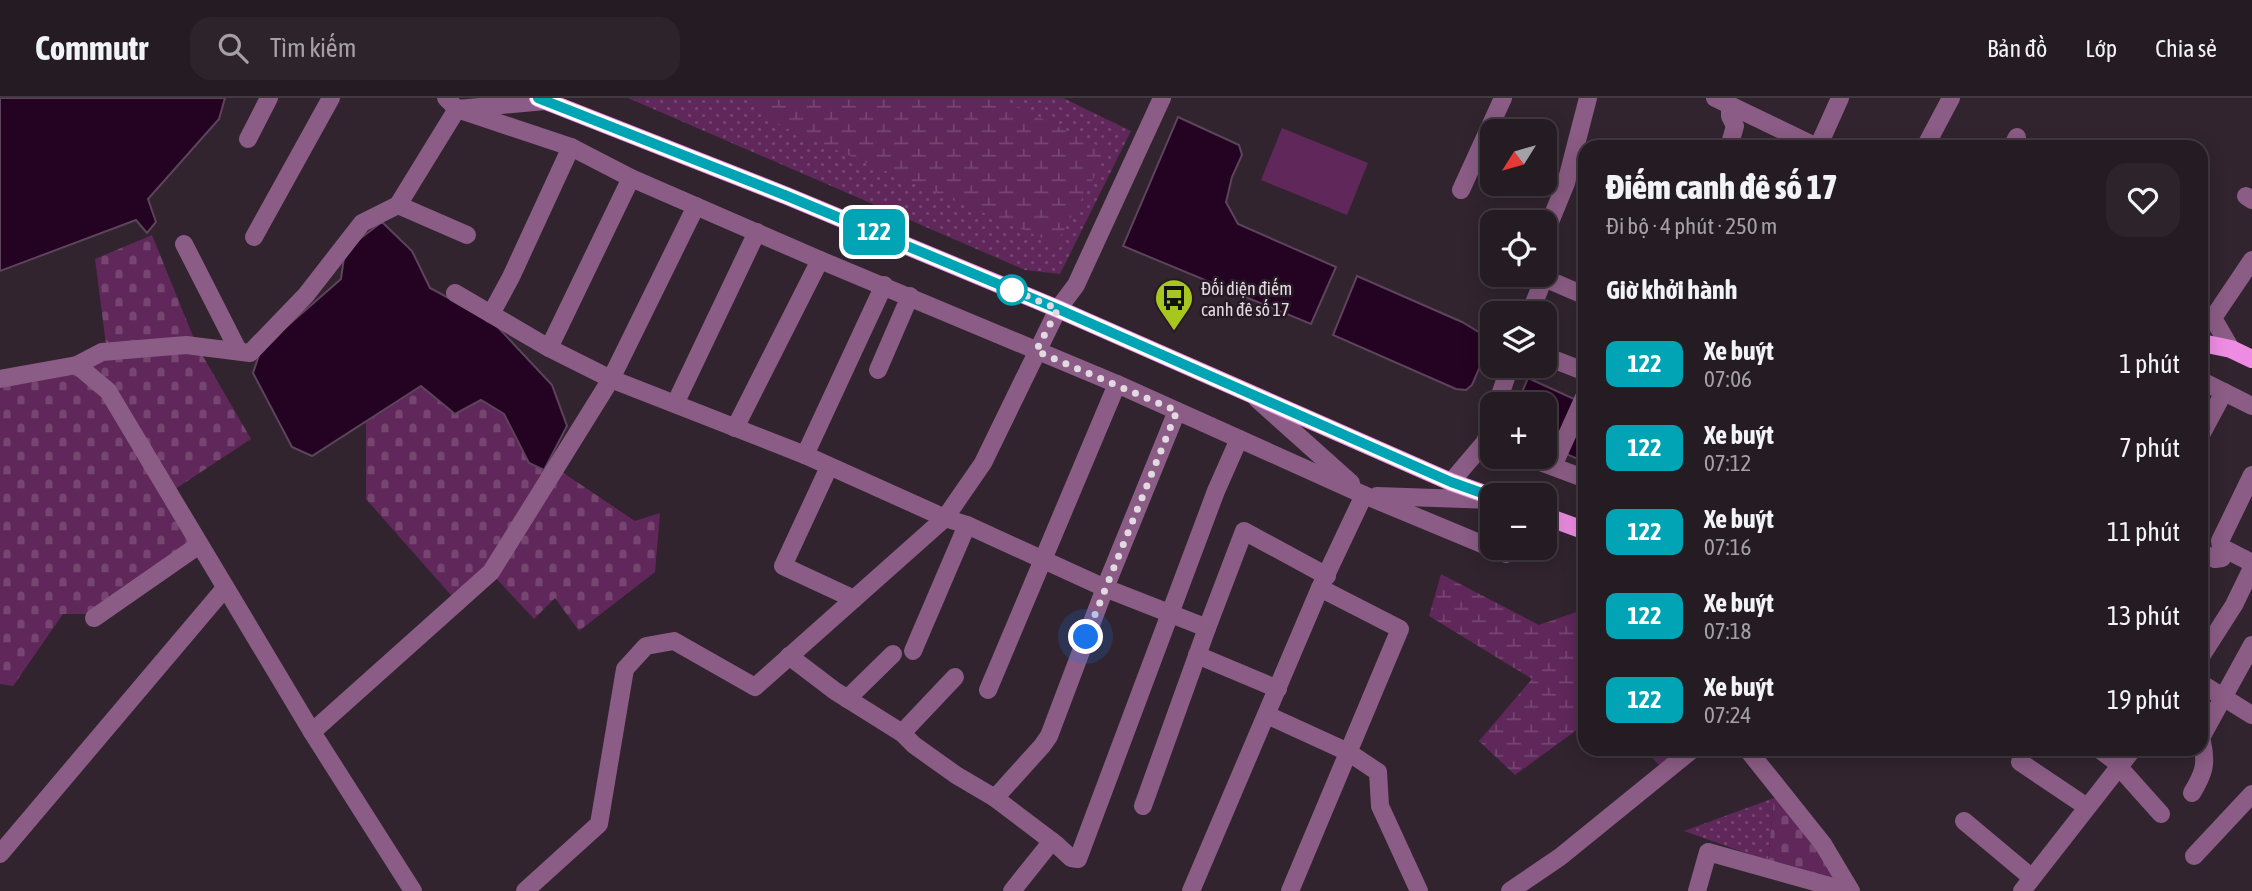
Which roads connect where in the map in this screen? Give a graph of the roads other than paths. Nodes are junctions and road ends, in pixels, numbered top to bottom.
1 (269, 98) edge
2 (331, 98) edge
3 (1162, 98) edge
4 (1503, 98) edge
5 (1588, 98) edge
6 (1840, 98) edge
7 (1951, 98) edge
8 (541, 100) edge
9 (1722, 101) edge
10 (451, 104) edge
11 (248, 139) dead end
12 (1731, 140) edge
13 (1792, 140) edge
14 (1821, 140) edge
15 (1929, 140) edge
16 (571, 148) junction
17 (631, 178) junction
18 (1461, 190) dead end
19 (398, 205) junction
20 (696, 206) junction
21 (1555, 210) edge
22 (757, 232) junction
23 (467, 235) dead end
24 (254, 237) dead end
25 (184, 244) dead end
26 (820, 260) junction
27 (2252, 260) edge
28 (1557, 283) edge
29 (884, 285) junction
30 (1578, 292) edge
31 (455, 293) dead end
32 (910, 296) junction
33 (1058, 309) junction
34 (491, 314) junction
35 (2208, 344) edge
36 (549, 348) junction
37 (2231, 349) junction
38 (238, 350) junction
39 (1036, 351) junction
40 (2252, 359) edge
41 (1557, 361) edge
42 (77, 365) junction
43 (1578, 369) edge
44 (878, 370) dead end
45 (0, 379) edge
46 (611, 379) junction
47 (1117, 384) junction
48 (2208, 384) edge
49 (1251, 394) junction
50 (2242, 399) edge
51 (675, 404) junction
52 (1177, 411) junction
53 (1578, 411) edge
54 (735, 428) junction
55 (2208, 428) edge
56 (1239, 439) junction
57 (1480, 452) edge
58 (805, 455) junction
59 (1557, 457) edge
60 (829, 467) junction
61 (1557, 468) edge
62 (2252, 475) edge
63 (1578, 476) edge
64 (1451, 482) junction
65 (1480, 494) edge
66 (1364, 495) junction
67 (1480, 499) edge
68 (944, 518) junction
69 (1557, 520) edge
70 (967, 525) junction
71 (1578, 528) edge
72 (1480, 543) edge
73 (199, 545) junction
74 (2226, 550) junction
75 (2208, 556) edge
76 (1043, 561) junction
77 (2252, 566) edge
78 (1323, 582) junction
79 (225, 588) junction
80 (1105, 588) junction
81 (854, 599) junction
82 (1169, 613) junction
83 (94, 618) dead end
84 (1207, 628) junction
85 (2252, 645) edge
86 (2208, 646) edge
87 (913, 650) dead end
88 (893, 653) dead end
89 (1197, 655) junction
90 (789, 656) junction
91 (955, 677) dead end
92 (2208, 687) edge
93 (1278, 689) junction
94 (988, 690) dead end
95 (2224, 696) junction
96 (847, 699) junction
97 (1267, 715) junction
98 (2252, 715) edge
99 (2208, 725) edge
100 (312, 732) junction
101 (902, 733) junction
102 (1348, 752) junction
103 (1684, 756) edge
104 (1753, 756) edge
105 (2108, 756) edge
106 (2128, 756) edge
107 (2205, 756) edge
108 (2020, 762) dead end
109 (2120, 766) junction
110 (2192, 793) dead end
111 (2252, 794) edge
112 (995, 798) junction
113 (1143, 806) dead end
114 (2087, 807) junction
115 (2161, 814) dead end
116 (1964, 821) dead end
117 (1052, 841) junction
118 (0, 854) edge
119 (2194, 856) dead end
120 (2027, 884) edge
121 (413, 891) edge
122 (525, 891) edge
123 (1012, 891) edge
124 (1191, 891) edge
125 (1290, 891) edge
126 (1419, 891) edge
127 (1510, 891) edge
128 (1697, 891) edge
129 (1849, 891) edge

1 - 11 street
2 - 24 street
3 - 33 street
4 - 18 street
5 - 21 street
6 - 14 street
7 - 15 street
8 - 10 street
8 - 33 main road
9 - 12 street
9 - 13 street
10 - 16 street
10 - 19 street
16 - 17 street
16 - 34 street
17 - 20 street
17 - 36 street
19 - 23 street
19 - 38 street
20 - 22 street
20 - 46 street
22 - 26 street
22 - 51 street
25 - 38 street
26 - 29 street
26 - 54 street
27 - 37 street
28 - 30 street
29 - 32 street
29 - 58 street
31 - 34 street
32 - 39 street
32 - 44 street
33 - 39 street
33 - 49 main road
34 - 36 street
35 - 37 main road
36 - 46 street
37 - 40 main road
38 - 42 street
39 - 47 street
39 - 68 street
41 - 43 street
42 - 45 street
42 - 73 street
46 - 51 street
46 - 100 street
47 - 52 street
47 - 76 street
48 - 50 street
49 - 64 main road
49 - 66 street
50 - 55 street
51 - 54 street
52 - 56 street
52 - 80 street
53 - 59 street
54 - 58 street
56 - 66 street
56 - 82 street
57 - 64 street
58 - 60 street
60 - 68 street
60 - 81 street
61 - 63 street
62 - 74 street
64 - 65 main road
66 - 67 street
66 - 72 street
66 - 78 street
68 - 70 street
68 - 81 street
69 - 71 main road
70 - 76 street
70 - 87 street
73 - 79 street
73 - 83 street
74 - 75 street
74 - 77 street
76 - 80 street
76 - 94 street
77 - 86 street
78 - 84 street
78 - 93 street
78 - 102 street
79 - 100 street
79 - 118 street
80 - 82 street
80 - 112 street
81 - 90 street
82 - 84 street
82 - 117 street
84 - 89 street
85 - 95 street
88 - 96 street
89 - 93 street
89 - 113 street
90 - 96 street
90 - 122 street
91 - 101 street
92 - 95 street
93 - 97 street
95 - 98 street
95 - 99 street
96 - 101 street
97 - 102 street
97 - 124 street
100 - 121 street
101 - 112 street
102 - 125 street
102 - 126 street
103 - 127 street
104 - 129 street
105 - 109 street
106 - 109 street
107 - 110 street
108 - 114 street
109 - 114 street
109 - 115 street
111 - 119 street
112 - 117 street
114 - 120 street
116 - 120 street
117 - 123 street
128 - 129 street

